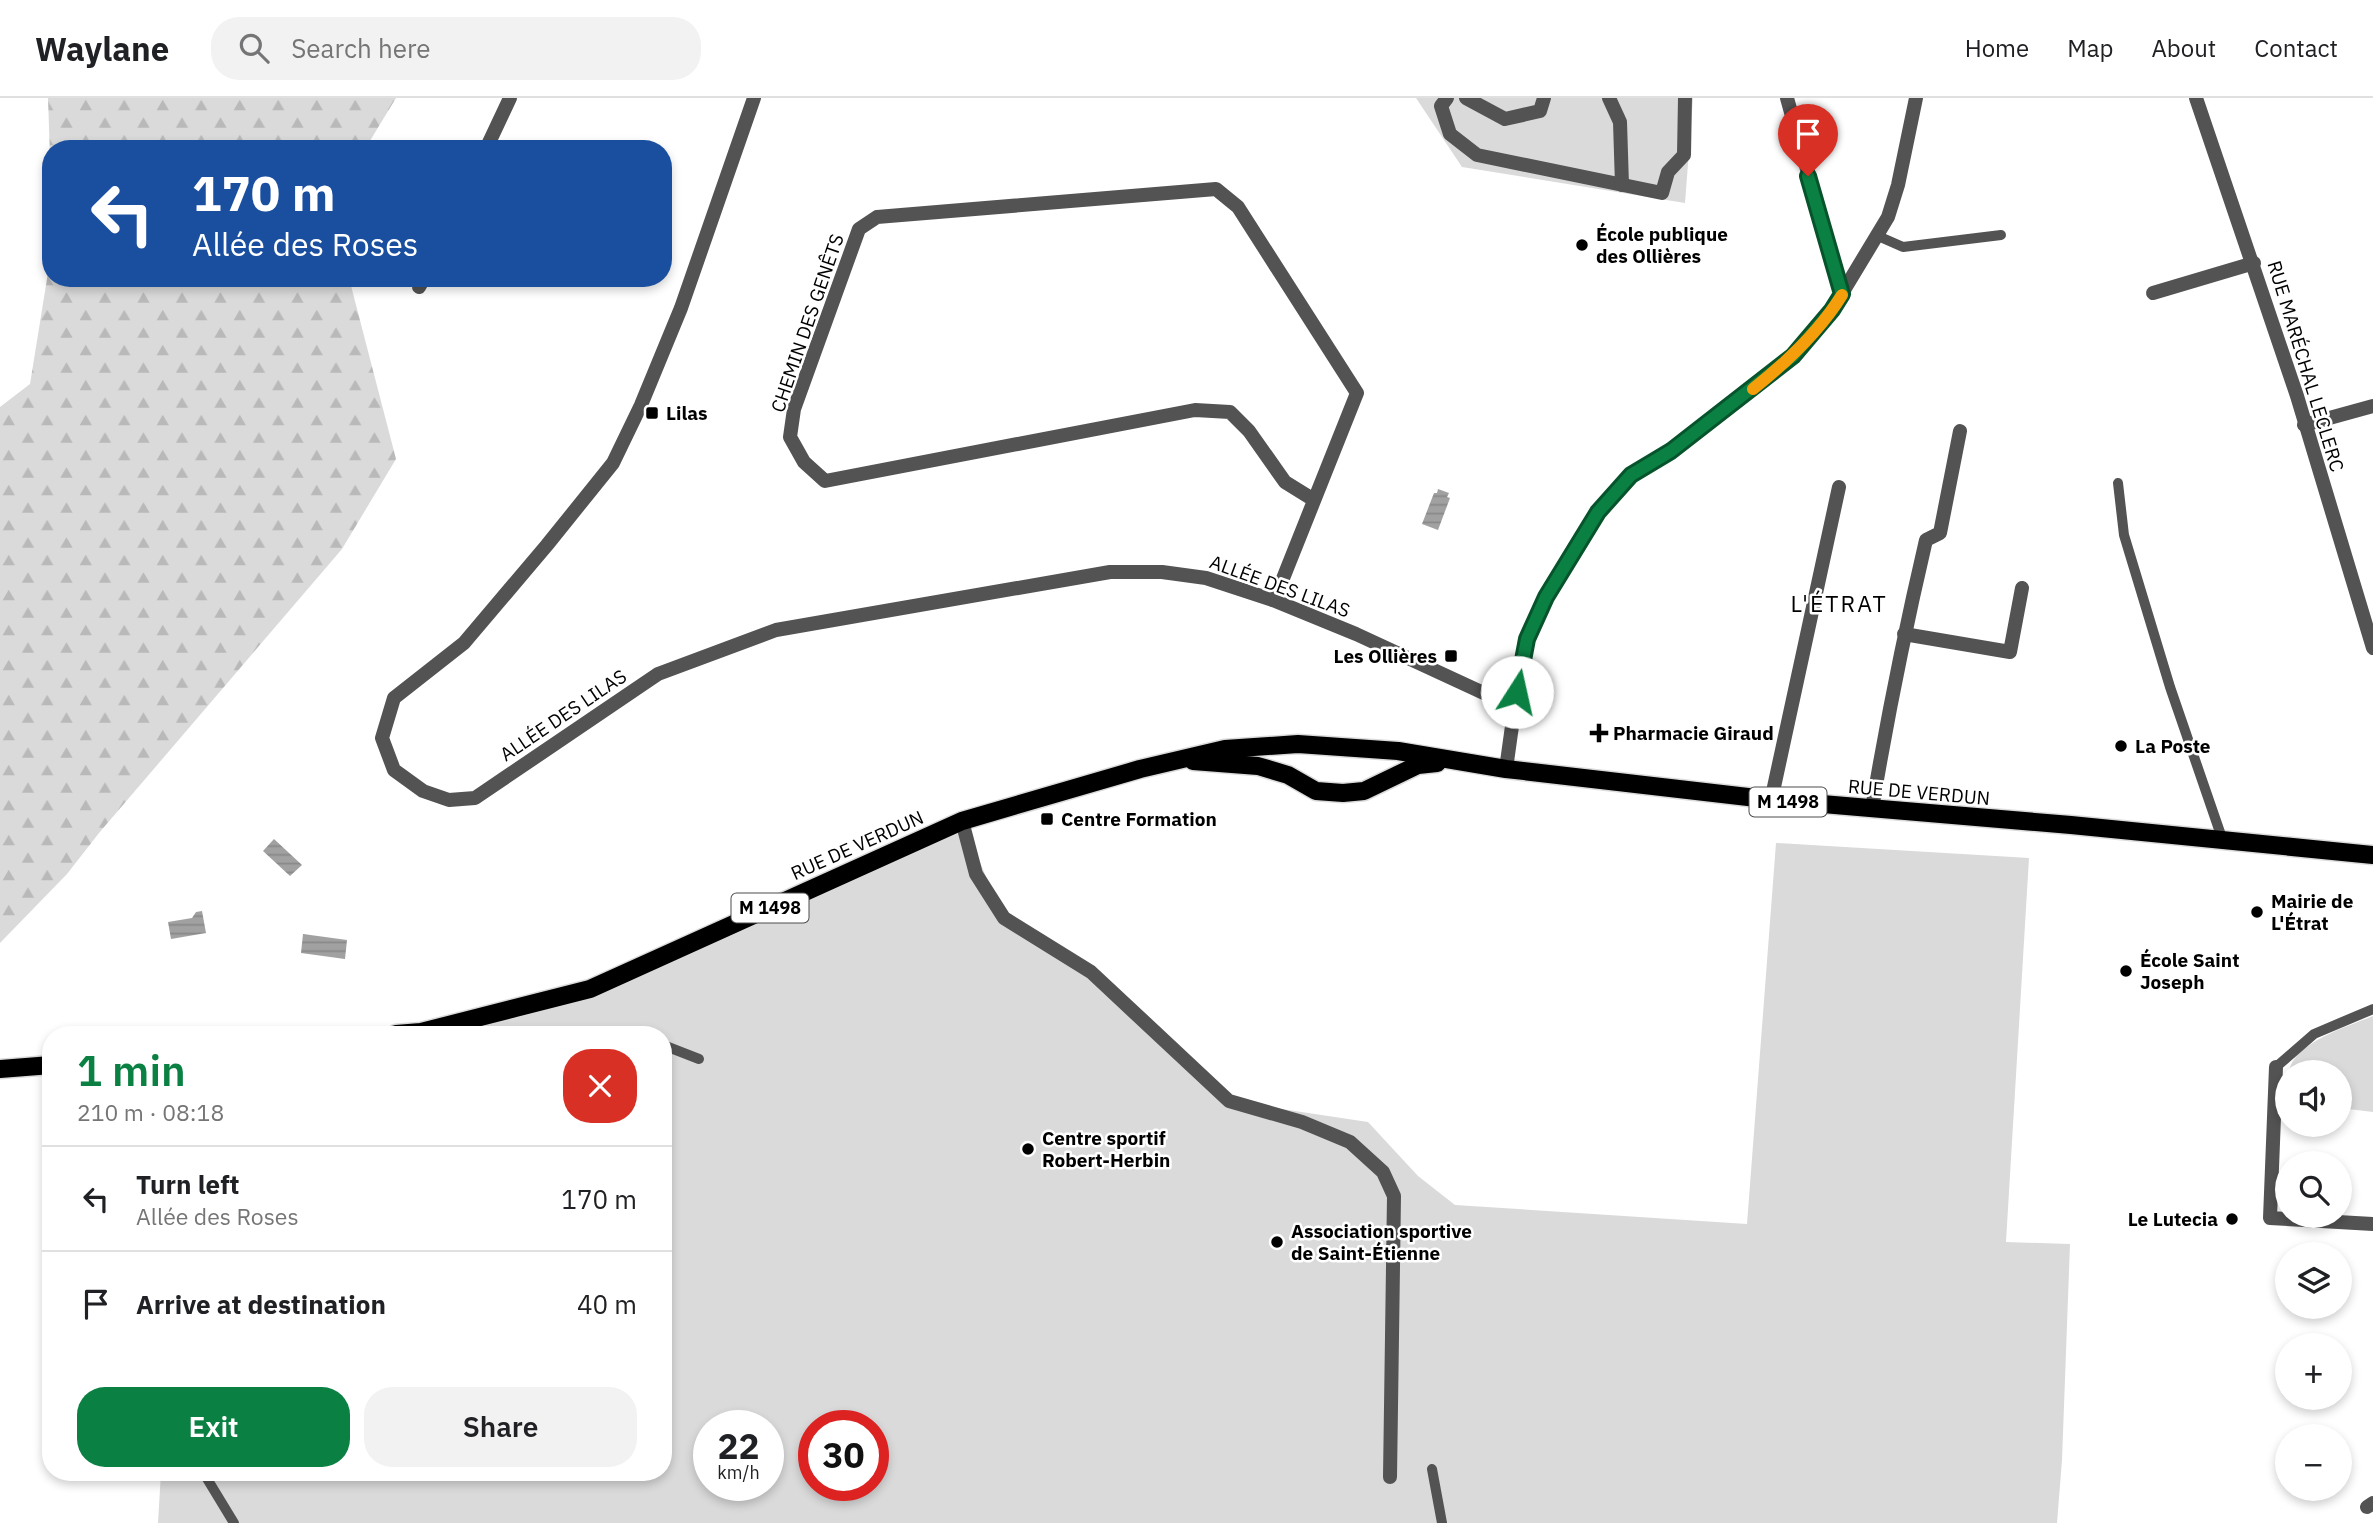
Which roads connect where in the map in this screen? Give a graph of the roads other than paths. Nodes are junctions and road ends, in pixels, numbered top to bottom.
1 (510, 98) edge
2 (754, 98) edge
3 (1447, 98) edge
4 (1466, 98) edge
5 (1544, 98) edge
6 (1609, 98) edge
7 (1685, 98) edge
8 (1787, 98) edge
9 (1916, 98) edge
10 (2196, 98) edge
11 (490, 140) edge
12 (1622, 185) junction
13 (2001, 235) dead end
14 (1878, 236) junction
15 (2254, 263) junction
16 (2154, 293) dead end
17 (1842, 294) junction
18 (2373, 406) edge
19 (2304, 425) junction
20 (1960, 431) dead end
21 (2118, 483) dead end
22 (1839, 487) dead end
23 (1314, 500) junction
24 (2022, 588) dead end
25 (1273, 600) junction
26 (1904, 634) junction
27 (2373, 648) edge
28 (1516, 708) junction
29 (1182, 760) junction
30 (1461, 763) junction
31 (1506, 769) junction
32 (1774, 800) junction
33 (1872, 809) junction
34 (962, 821) junction
35 (2223, 842) junction
36 (2373, 855) edge
37 (2373, 1009) edge
38 (445, 1026) edge
39 (672, 1048) edge
40 (699, 1059) dead end
41 (2285, 1060) edge
42 (42, 1066) edge
43 (0, 1069) edge
44 (2275, 1093) edge
45 (2373, 1224) edge
46 (1432, 1469) dead end
47 (1390, 1477) dead end
48 (208, 1481) edge
49 (234, 1523) edge
50 (1441, 1523) edge

1 - 11 street
2 - 25 street, ALLÉE DES LILAS
3 - 12 street
4 - 5 street
6 - 12 street
7 - 12 street
8 - 17 street
9 - 14 street
10 - 15 street, RUE MARÉCHAL LECLERC
13 - 14 lane
14 - 17 street
15 - 16 street
15 - 19 street, RUE MARÉCHAL LECLERC
17 - 28 street
18 - 19 street
19 - 27 street, RUE MARÉCHAL LECLERC
20 - 26 street
21 - 35 lane
22 - 32 street
23 - 23 street, CHEMIN DES GENÊTS
23 - 25 street, CHEMIN DES GENÊTS
24 - 26 street
25 - 28 street, ALLÉE DES LILAS
26 - 33 street
28 - 31 street
29 - 30 main road, RUE DE VERDUN / M 1498
29 - 30 main road, RUE DE VERDUN / M 1498
29 - 34 main road, RUE DE VERDUN / M 1498
30 - 31 main road, RUE DE VERDUN / M 1498
31 - 32 main road, RUE DE VERDUN / M 1498
32 - 33 main road, RUE DE VERDUN / M 1498
33 - 35 main road, RUE DE VERDUN / M 1498
34 - 38 main road, RUE DE VERDUN / M 1498
34 - 47 street
35 - 36 main road, RUE DE VERDUN / M 1498
37 - 41 lane
39 - 40 lane
42 - 43 main road
44 - 45 street
46 - 50 lane
48 - 49 lane

